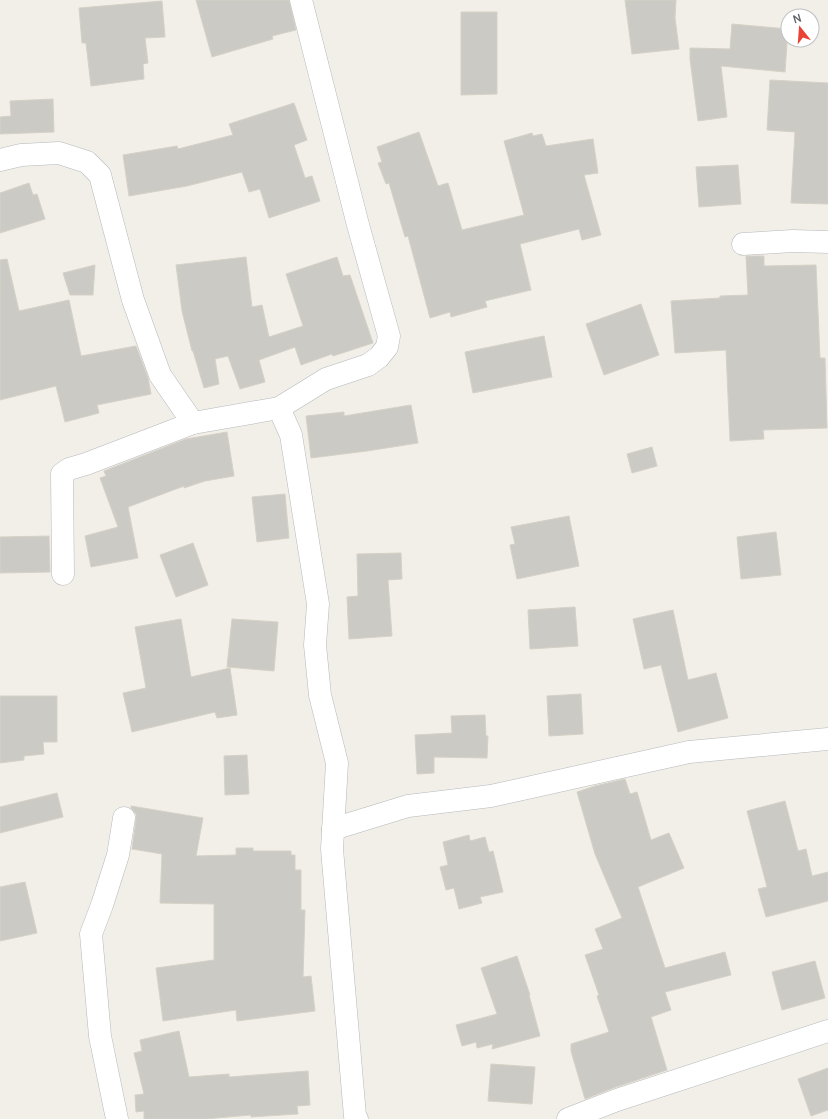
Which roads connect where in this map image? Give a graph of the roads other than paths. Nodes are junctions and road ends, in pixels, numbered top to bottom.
1 (301, 0) edge
2 (0, 160) edge
3 (828, 242) edge
4 (743, 244) dead end
5 (279, 408) junction
6 (193, 423) junction
7 (63, 574) dead end
8 (828, 739) edge
9 (124, 818) dead end
10 (333, 829) junction
11 (828, 1031) edge
12 (117, 1119) edge
13 (357, 1119) edge
14 (568, 1119) edge

1 - 5 street
2 - 6 street
3 - 4 street
5 - 6 street
5 - 10 street
6 - 7 street
8 - 10 street
9 - 12 street
10 - 13 street
11 - 14 street

